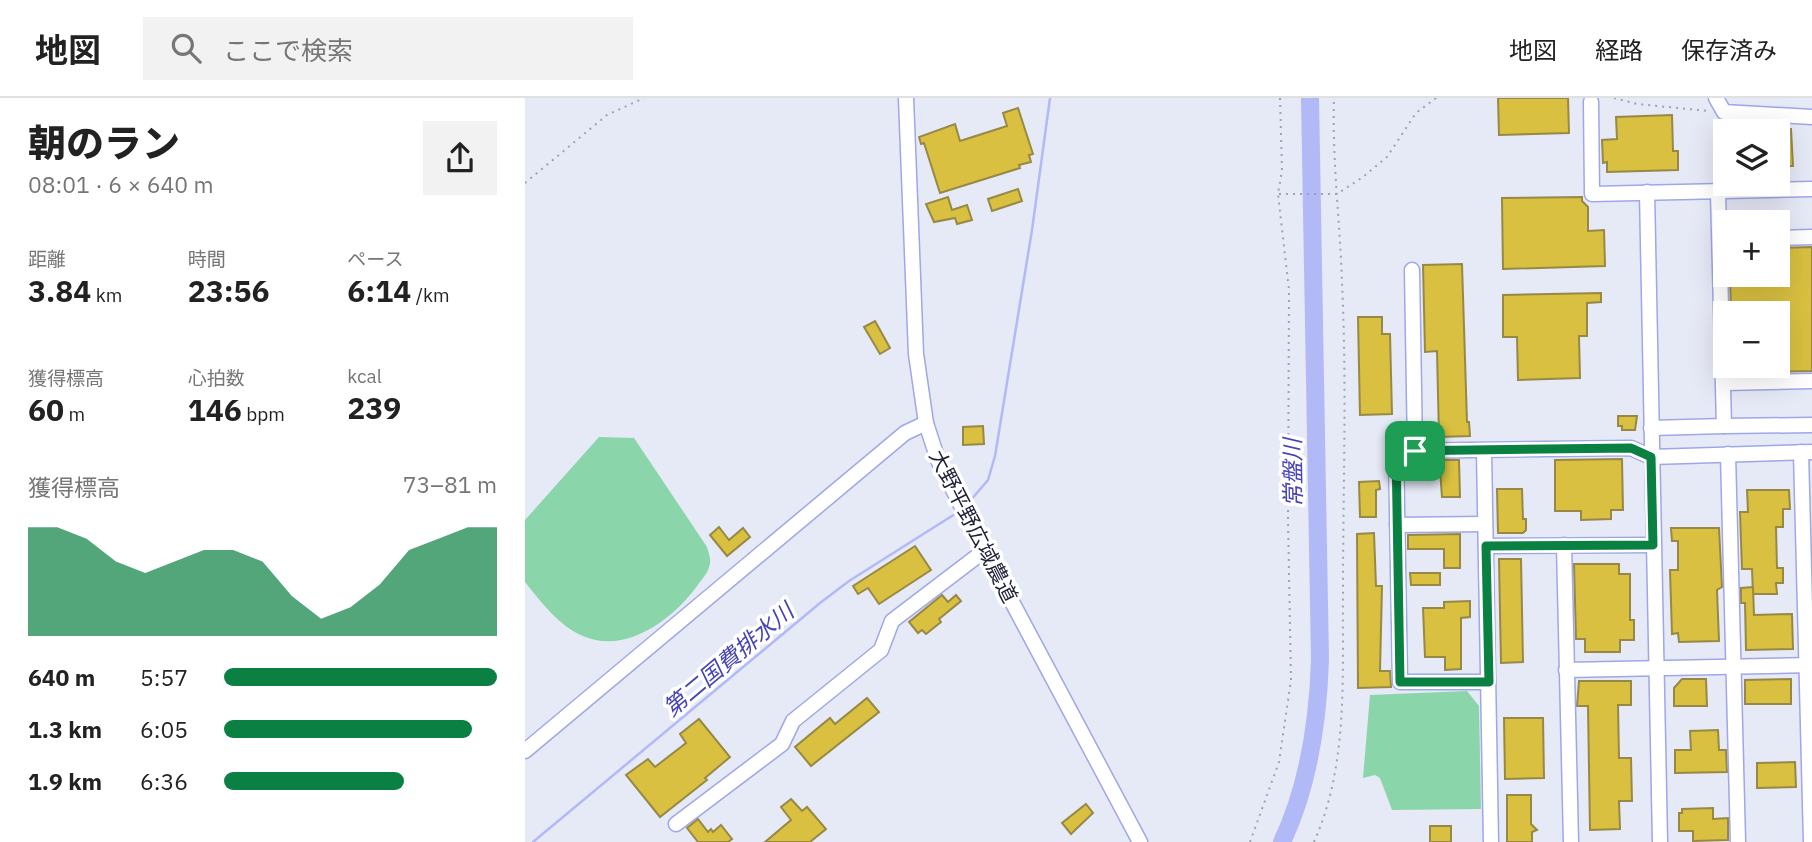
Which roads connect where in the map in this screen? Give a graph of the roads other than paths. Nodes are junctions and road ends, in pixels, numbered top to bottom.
1 (906, 98) edge
2 (1716, 98) edge
3 (1591, 102) dead end
4 (1812, 117) edge
5 (1812, 189) edge
6 (1790, 190) edge
7 (1647, 192) junction
8 (1713, 192) edge
9 (1812, 237) edge
10 (1790, 238) edge
11 (1412, 270) dead end
12 (1723, 287) edge
13 (1812, 381) edge
14 (1724, 383) junction
15 (926, 423) junction
16 (1812, 425) edge
17 (1724, 426) junction
18 (1651, 428) junction
19 (1415, 451) junction
20 (1484, 451) junction
21 (1807, 452) edge
22 (1728, 454) junction
23 (1651, 457) junction
24 (1485, 524) junction
25 (1397, 525) junction
26 (1565, 545) junction
27 (1653, 545) junction
28 (1486, 546) junction
29 (984, 551) junction
30 (1810, 666) edge
31 (1735, 667) junction
32 (1655, 669) junction
33 (1566, 670) junction
34 (1489, 682) junction
35 (525, 751) edge
36 (676, 824) dead end
37 (1140, 842) edge
38 (1491, 842) edge
39 (1571, 842) edge
40 (1660, 842) edge
41 (1738, 842) edge
42 (1811, 842) edge

1 - 15 street, 大野平野広域農道
2 - 4 street
3 - 7 street
5 - 6 street
7 - 8 street
7 - 18 street
9 - 10 street
11 - 19 street
12 - 14 street
13 - 14 street
14 - 17 street
15 - 29 street, 大野平野広域農道
15 - 35 street
16 - 17 street
17 - 18 street
18 - 23 street
19 - 20 street
19 - 25 street
20 - 23 street
20 - 24 street
21 - 22 street
21 - 30 street
22 - 23 street
22 - 31 street
23 - 27 street
24 - 25 street
24 - 28 street
25 - 34 street
26 - 27 street
26 - 28 street
26 - 33 street
27 - 32 street
28 - 34 street
29 - 36 street
29 - 37 street, 大野平野広域農道
30 - 31 street
30 - 42 street
31 - 32 street
31 - 41 street
32 - 33 street
32 - 40 street
33 - 39 street
34 - 38 street

